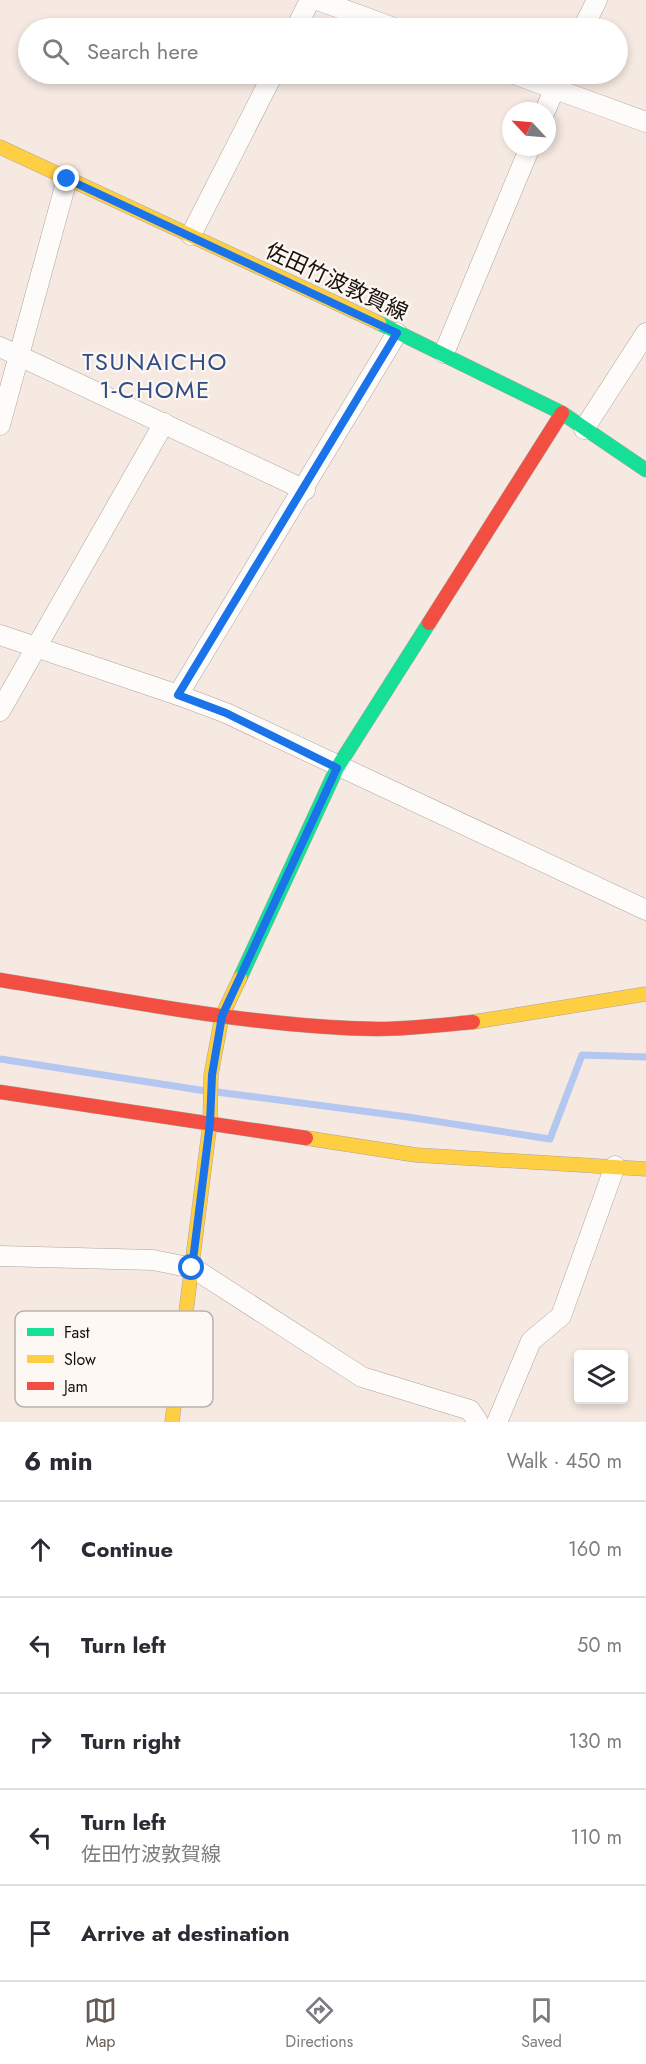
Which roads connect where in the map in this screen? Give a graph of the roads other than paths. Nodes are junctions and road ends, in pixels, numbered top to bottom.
1 (310, 0) edge
2 (318, 0) edge
3 (597, 0) edge
4 (301, 18) edge
5 (367, 18) edge
6 (588, 18) edge
7 (268, 84) edge
8 (557, 84) edge
9 (564, 84) edge
10 (549, 102) edge
11 (646, 122) edge
12 (0, 147) edge
13 (526, 156) edge
14 (67, 179) junction
15 (191, 235) junction
16 (397, 333) junction
17 (646, 333) edge
18 (0, 347) edge
19 (444, 353) junction
20 (19, 356) junction
21 (562, 413) junction
22 (164, 423) junction
23 (0, 425) edge
24 (584, 429) junction
25 (646, 470) edge
26 (305, 490) junction
27 (0, 635) edge
28 (35, 647) junction
29 (178, 695) junction
30 (0, 711) edge
31 (337, 768) junction
32 (646, 910) edge
33 (0, 980) edge
34 (646, 994) edge
35 (222, 1016) junction
36 (0, 1092) edge
37 (210, 1123) junction
38 (615, 1166) junction
39 (646, 1169) edge
40 (0, 1256) edge
41 (192, 1268) junction
42 (186, 1311) edge
43 (174, 1407) edge
44 (172, 1422) edge
45 (478, 1422) edge
46 (497, 1422) edge

1 - 4 street
2 - 5 street
3 - 6 street
7 - 15 street
8 - 10 street
9 - 11 street
12 - 14 street, 佐田竹波敦賀線
13 - 19 street
14 - 15 street, 佐田竹波敦賀線
14 - 20 street
15 - 16 street, 佐田竹波敦賀線
16 - 19 street, 佐田竹波敦賀線
16 - 26 street
17 - 24 street
18 - 20 street
19 - 21 street, 佐田竹波敦賀線
20 - 22 street
20 - 23 street
21 - 24 street, 佐田竹波敦賀線
21 - 31 street
22 - 26 street
22 - 28 street
24 - 25 street, 佐田竹波敦賀線
26 - 29 street
27 - 28 street
28 - 29 street
28 - 30 street
29 - 31 street
31 - 32 street
31 - 35 street
33 - 35 street
34 - 35 street
35 - 37 street
36 - 37 street
37 - 38 street
37 - 41 street
38 - 39 street
38 - 46 street
40 - 41 street
41 - 42 street
41 - 45 street
43 - 44 street

